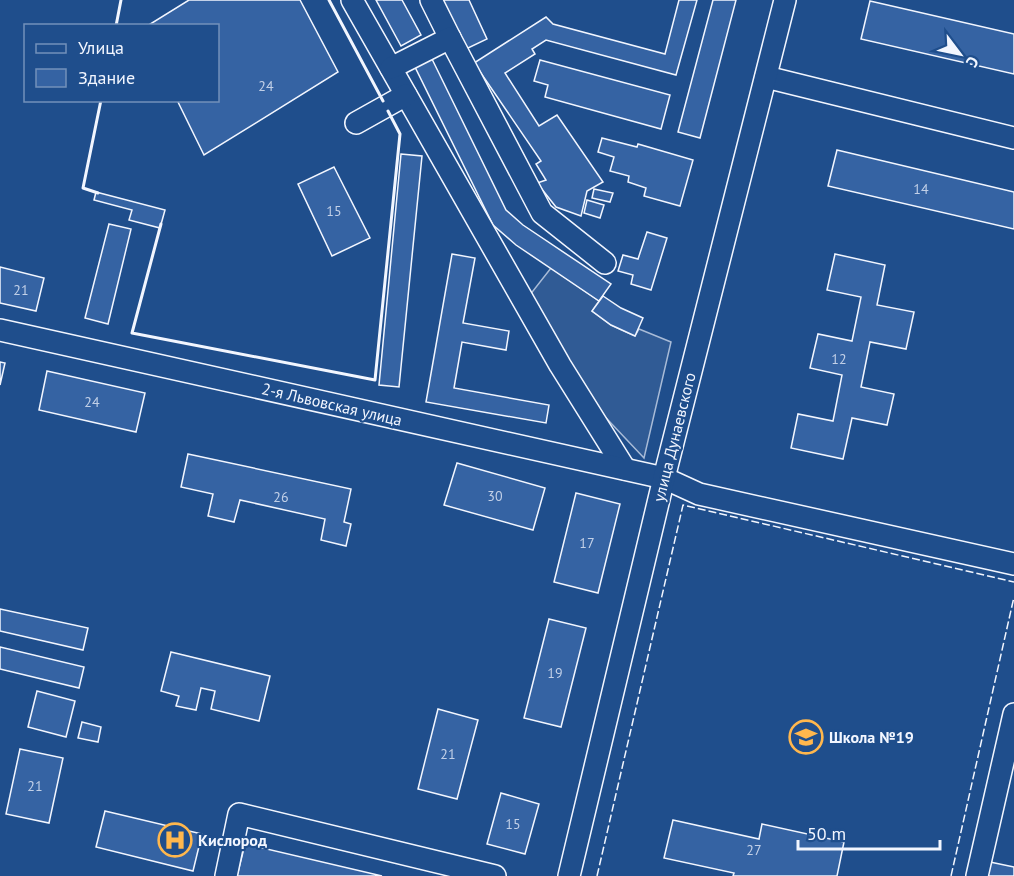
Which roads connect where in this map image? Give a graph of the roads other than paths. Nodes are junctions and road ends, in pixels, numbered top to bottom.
1 (352, 0) edge
2 (430, 0) edge
3 (785, 0) edge
4 (450, 38) junction
5 (391, 68) junction
6 (766, 77) junction
7 (406, 95) junction
8 (356, 123) dead end
9 (1014, 138) edge
10 (604, 263) dead end
11 (0, 330) edge
12 (625, 469) junction
13 (664, 478) junction
14 (1014, 564) edge
15 (1014, 714) edge
16 (226, 876) edge
17 (495, 876) edge
18 (569, 876) edge
19 (977, 876) edge

1 - 5 street
2 - 4 street
3 - 6 street, улица Дунаевского
4 - 5 street
4 - 10 street
5 - 7 street
6 - 9 street
6 - 13 street, улица Дунаевского
7 - 8 street
7 - 12 street
11 - 12 street, 2-я Львовская улица
12 - 13 street, 2-я Львовская улица
13 - 14 street, 2-я Львовская улица
13 - 18 street, улица Дунаевского
15 - 19 street
16 - 17 street

